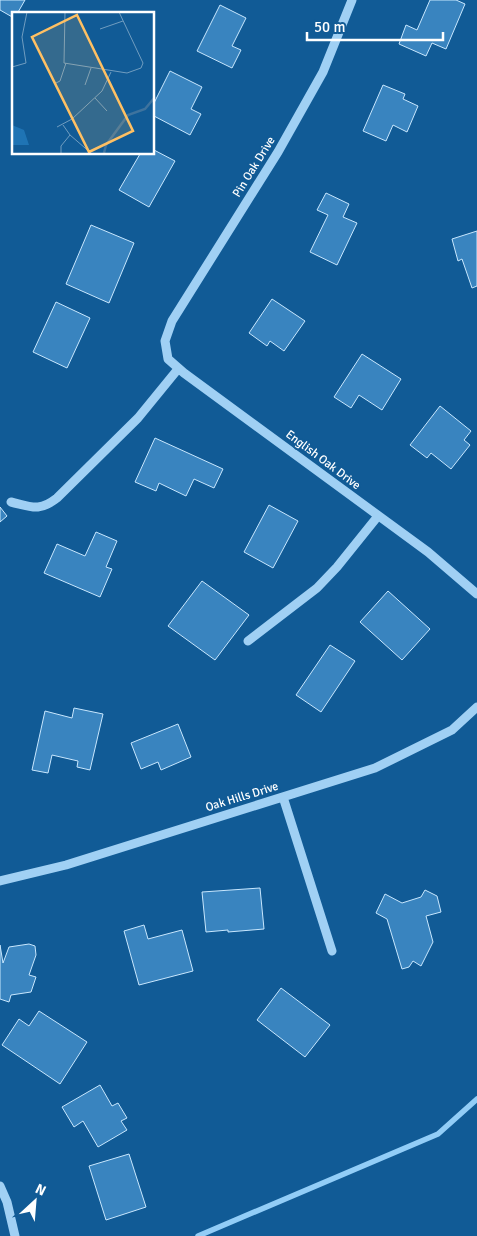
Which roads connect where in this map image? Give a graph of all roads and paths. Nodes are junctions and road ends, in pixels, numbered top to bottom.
1 (352, 0) edge
2 (166, 341) joint
3 (178, 369) junction
4 (11, 502) dead end
5 (378, 516) junction
6 (477, 594) edge
7 (248, 641) dead end
8 (477, 707) edge
9 (283, 797) junction
10 (0, 881) edge
11 (332, 951) dead end
12 (0, 1186) edge
13 (15, 1236) edge

1 - 2 street, Pin Oak Drive
2 - 3 street, English Oak Drive
3 - 4 street
3 - 5 street, English Oak Drive
5 - 6 street, English Oak Drive
5 - 7 street
8 - 9 street, Oak Hills Drive
9 - 10 street, Oak Hills Drive
9 - 11 street
12 - 13 street

